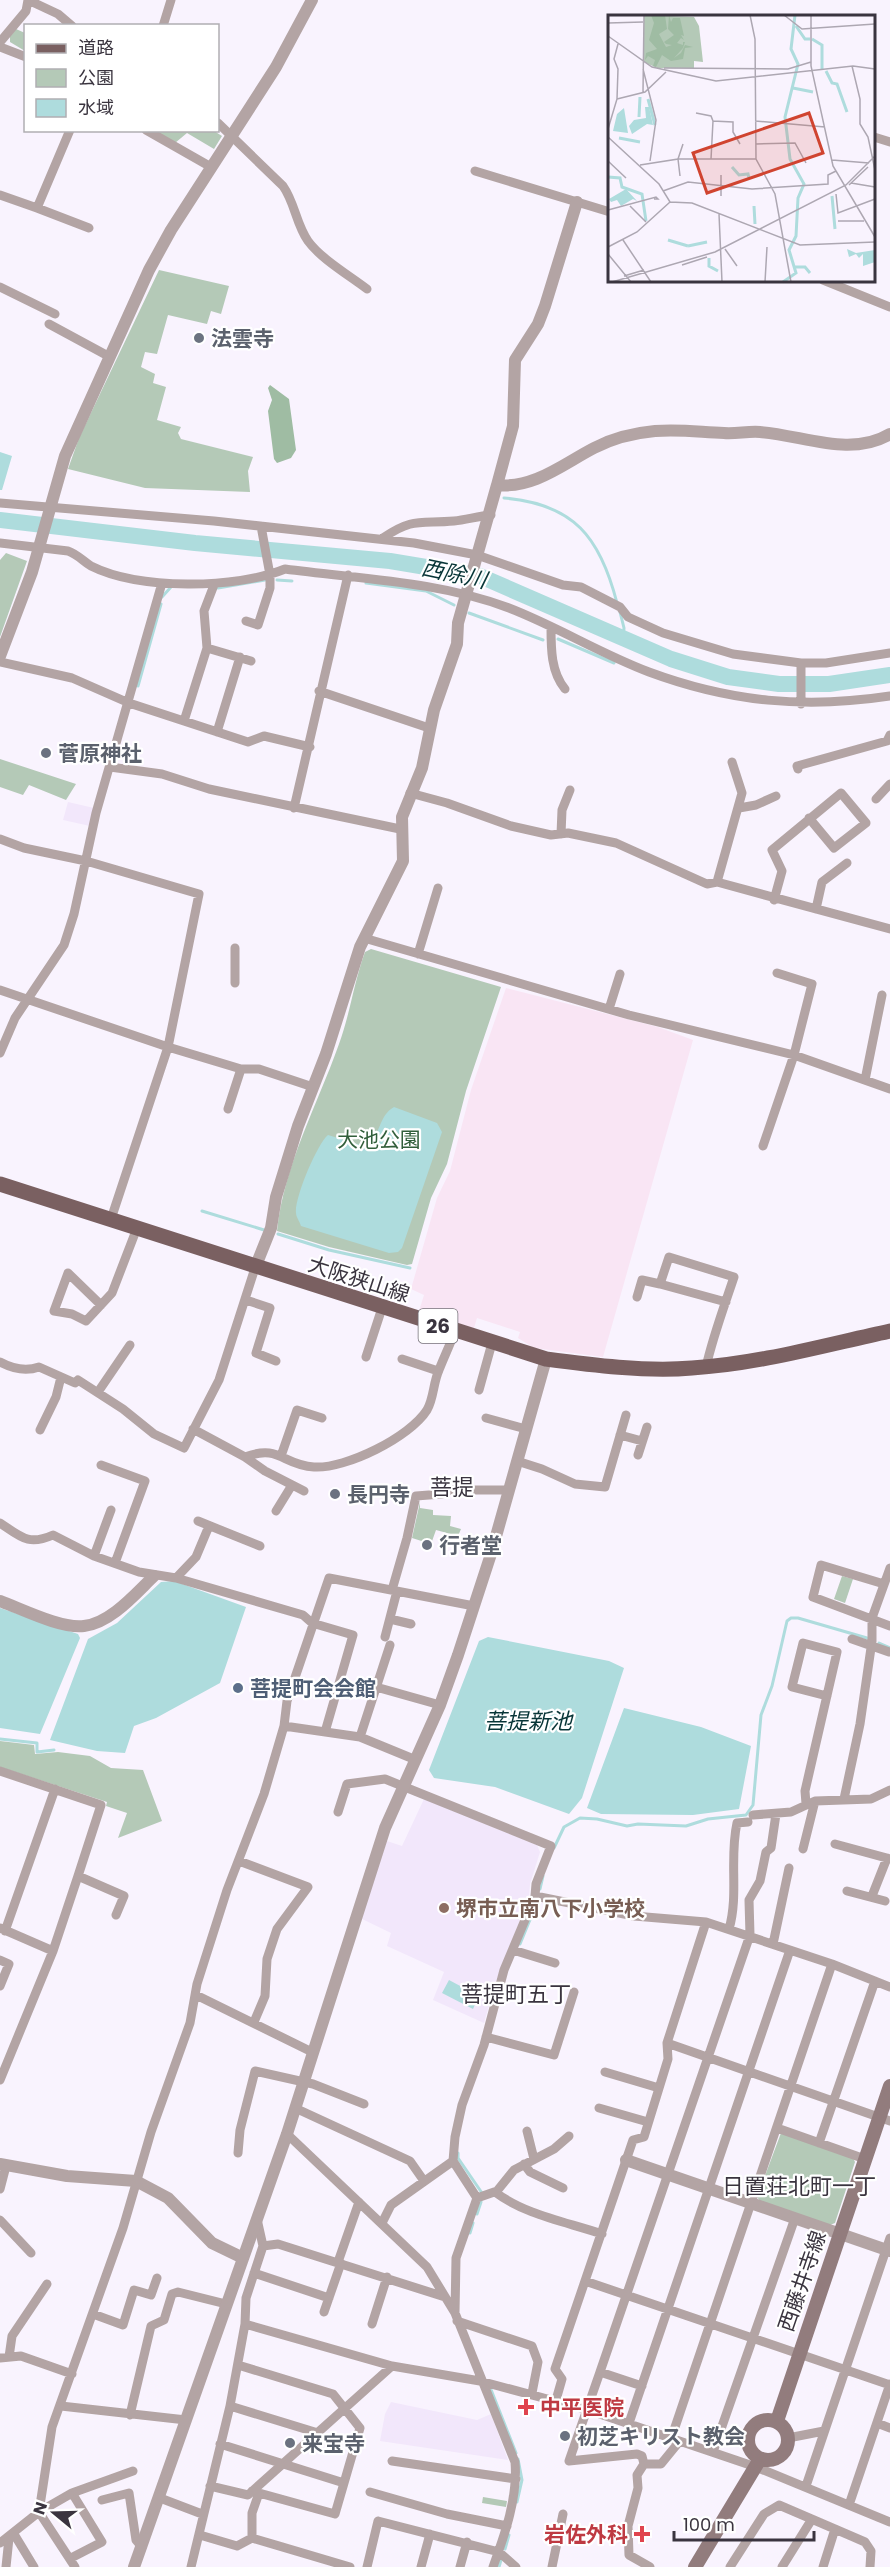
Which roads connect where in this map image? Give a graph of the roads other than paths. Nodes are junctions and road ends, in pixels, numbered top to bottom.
1 (28, 0) edge
2 (171, 0) edge
3 (312, 0) edge
4 (70, 24) edge
5 (165, 24) edge
6 (0, 42) edge
7 (0, 47) edge
8 (24, 56) edge
9 (219, 124) edge
10 (69, 132) edge
11 (150, 132) edge
12 (233, 135) junction
13 (875, 138) edge
14 (890, 142) edge
15 (211, 167) junction
16 (475, 171) dead end
17 (0, 195) edge
18 (577, 202) junction
19 (37, 208) junction
20 (608, 212) edge
21 (89, 228) dead end
22 (828, 282) edge
23 (0, 287) edge
24 (367, 289) dead end
25 (890, 307) edge
26 (55, 314) dead end
27 (49, 324) dead end
28 (110, 357) junction
29 (890, 434) edge
30 (497, 485) junction
31 (0, 503) edge
32 (49, 509) junction
33 (491, 515) junction
34 (262, 530) junction
35 (383, 538) junction
36 (0, 543) edge
37 (40, 543) junction
38 (477, 555) junction
39 (270, 575) junction
40 (348, 575) junction
41 (162, 583) junction
42 (214, 585) junction
43 (465, 596) junction
44 (246, 621) dead end
45 (550, 627) junction
46 (207, 648) junction
47 (890, 653) edge
48 (0, 656) edge
49 (240, 657) junction
50 (251, 661) dead end
51 (0, 662) edge
52 (801, 667) junction
53 (564, 689) dead end
54 (319, 691) junction
55 (890, 696) edge
56 (801, 701) junction
57 (129, 704) junction
58 (184, 721) junction
59 (429, 728) junction
60 (217, 732) junction
61 (890, 735) edge
62 (310, 747) junction
63 (732, 762) dead end
64 (110, 767) junction
65 (798, 769) dead end
66 (890, 784) edge
67 (570, 790) dead end
68 (410, 793) junction
69 (776, 796) dead end
70 (876, 799) dead end
71 (294, 808) junction
72 (739, 808) junction
73 (809, 818) junction
74 (400, 829) junction
75 (561, 834) junction
76 (0, 839) edge
77 (86, 861) junction
78 (847, 863) dead end
79 (717, 882) junction
80 (438, 888) dead end
81 (774, 900) junction
82 (816, 909) junction
83 (890, 929) edge
84 (364, 938) junction
85 (235, 948) dead end
86 (418, 954) junction
87 (777, 973) dead end
88 (620, 974) dead end
89 (236, 983) dead end
90 (0, 990) edge
91 (882, 995) dead end
92 (28, 998) junction
93 (609, 1009) junction
94 (168, 1047) junction
95 (0, 1053) edge
96 (794, 1055) junction
97 (241, 1069) junction
98 (865, 1080) junction
99 (313, 1087) junction
100 (890, 1089) edge
101 (228, 1109) dead end
102 (763, 1146) dead end
103 (0, 1184) edge
104 (111, 1219) junction
105 (137, 1228) junction
106 (255, 1268) junction
107 (660, 1284) junction
108 (637, 1298) dead end
109 (246, 1300) junction
110 (726, 1302) junction
111 (101, 1305) junction
112 (382, 1308) junction
113 (454, 1331) junction
114 (890, 1331) edge
115 (492, 1343) junction
116 (130, 1345) dead end
117 (366, 1357) dead end
118 (402, 1359) dead end
119 (546, 1359) junction
120 (276, 1361) dead end
121 (0, 1362) edge
122 (706, 1367) junction
123 (438, 1371) junction
124 (61, 1377) junction
125 (479, 1390) dead end
126 (98, 1392) junction
127 (626, 1415) dead end
128 (322, 1418) dead end
129 (486, 1418) dead end
130 (647, 1427) dead end
131 (193, 1429) junction
132 (40, 1430) dead end
133 (526, 1430) junction
134 (620, 1435) junction
135 (642, 1441) junction
136 (638, 1455) dead end
137 (281, 1456) junction
138 (245, 1457) junction
139 (517, 1461) junction
140 (101, 1465) dead end
141 (292, 1485) junction
142 (509, 1490) junction
143 (304, 1491) dead end
144 (111, 1510) dead end
145 (276, 1511) dead end
146 (198, 1521) dead end
147 (0, 1523) edge
148 (208, 1526) junction
149 (260, 1546) dead end
150 (94, 1556) junction
151 (115, 1563) junction
152 (890, 1569) edge
153 (154, 1576) junction
154 (176, 1578) junction
155 (884, 1584) junction
156 (394, 1590) junction
157 (0, 1601) edge
158 (474, 1606) junction
159 (872, 1618) junction
160 (390, 1619) junction
161 (312, 1623) junction
162 (411, 1624) dead end
163 (890, 1626) edge
164 (852, 1640) dead end
165 (872, 1645) junction
166 (889, 1653) edge
167 (376, 1687) junction
168 (827, 1696) junction
169 (440, 1705) junction
170 (284, 1726) junction
171 (325, 1732) junction
172 (360, 1737) junction
173 (416, 1760) junction
174 (2, 1772) edge
175 (0, 1784) edge
176 (405, 1785) junction
177 (54, 1790) junction
178 (890, 1790) edge
179 (844, 1799) junction
180 (811, 1802) junction
181 (338, 1812) dead end
182 (776, 1814) junction
183 (835, 1844) dead end
184 (803, 1850) dead end
185 (889, 1858) edge
186 (239, 1861) junction
187 (789, 1868) dead end
188 (78, 1876) junction
189 (847, 1891) dead end
190 (535, 1896) junction
191 (872, 1896) junction
192 (885, 1901) dead end
193 (116, 1915) dead end
194 (706, 1922) junction
195 (3, 1929) edge
196 (729, 1929) junction
197 (750, 1935) junction
198 (773, 1944) junction
199 (513, 1950) junction
200 (790, 1950) junction
201 (53, 1951) junction
202 (0, 1960) edge
203 (555, 1963) dead end
204 (832, 1964) junction
205 (875, 1981) junction
206 (0, 1986) edge
207 (890, 1987) edge
208 (574, 1992) dead end
209 (196, 1995) junction
210 (254, 2022) junction
211 (486, 2037) junction
212 (667, 2043) junction
213 (312, 2052) junction
214 (707, 2057) junction
215 (605, 2072) dead end
216 (749, 2072) junction
217 (0, 2080) edge
218 (303, 2082) junction
219 (890, 2086) edge
220 (791, 2087) junction
221 (659, 2088) junction
222 (833, 2102) junction
223 (364, 2104) dead end
224 (296, 2108) junction
225 (599, 2108) dead end
226 (884, 2120) edge
227 (648, 2122) junction
228 (777, 2128) junction
229 (527, 2131) dead end
230 (287, 2134) junction
231 (569, 2136) dead end
232 (819, 2143) junction
233 (238, 2153) dead end
234 (534, 2159) junction
235 (865, 2159) junction
236 (626, 2160) junction
237 (453, 2161) junction
238 (524, 2164) junction
239 (3, 2165) edge
240 (668, 2175) junction
241 (136, 2181) junction
242 (424, 2181) junction
243 (563, 2188) dead end
244 (709, 2189) junction
245 (0, 2190) edge
246 (495, 2192) junction
247 (477, 2198) junction
248 (358, 2202) junction
249 (751, 2203) junction
250 (795, 2218) junction
251 (257, 2219) junction
252 (0, 2220) edge
253 (382, 2223) junction
254 (602, 2234) junction
255 (840, 2234) junction
256 (263, 2246) junction
257 (889, 2246) edge
258 (31, 2253) dead end
259 (243, 2258) junction
260 (340, 2263) junction
261 (254, 2273) junction
262 (387, 2277) junction
263 (157, 2278) dead end
264 (585, 2281) junction
265 (47, 2284) dead end
266 (152, 2291) junction
267 (627, 2294) junction
268 (446, 2297) junction
269 (171, 2298) junction
270 (328, 2298) junction
271 (226, 2304) junction
272 (669, 2309) junction
273 (324, 2312) dead end
274 (93, 2314) junction
275 (456, 2317) junction
276 (245, 2324) junction
277 (372, 2324) dead end
278 (710, 2324) junction
279 (753, 2338) junction
280 (799, 2355) junction
281 (5, 2358) edge
282 (238, 2365) junction
283 (392, 2366) junction
284 (845, 2370) junction
285 (600, 2372) junction
286 (72, 2374) junction
287 (480, 2381) junction
288 (890, 2385) edge
289 (642, 2386) junction
290 (532, 2393) junction
291 (556, 2400) junction
292 (61, 2406) junction
293 (230, 2406) junction
294 (346, 2408) junction
295 (588, 2410) junction
296 (130, 2415) junction
297 (186, 2420) junction
298 (777, 2421) junction
299 (877, 2423) junction
300 (629, 2424) junction
301 (890, 2427) edge
302 (824, 2431) junction
303 (318, 2433) junction
304 (788, 2438) junction
305 (675, 2441) junction
306 (220, 2444) junction
307 (713, 2452) junction
308 (392, 2461) dead end
309 (758, 2463) junction
310 (283, 2464) junction
311 (644, 2464) junction
312 (133, 2471) dead end
313 (516, 2479) junction
314 (344, 2483) junction
315 (210, 2486) junction
316 (806, 2486) junction
317 (256, 2492) junction
318 (370, 2492) dead end
319 (72, 2493) junction
320 (160, 2498) junction
321 (102, 2500) dead end
322 (849, 2505) junction
323 (39, 2512) junction
324 (202, 2514) junction
325 (563, 2514) dead end
326 (812, 2519) junction
327 (890, 2523) edge
328 (507, 2526) junction
329 (836, 2529) junction
330 (430, 2534) junction
331 (200, 2535) junction
332 (12, 2536) junction
333 (252, 2538) junction
334 (467, 2542) junction
335 (0, 2543) edge
336 (142, 2547) junction
337 (499, 2552) junction
338 (629, 2555) junction
339 (73, 2562) edge
340 (6, 2567) edge
341 (34, 2567) edge
342 (134, 2567) edge
343 (191, 2567) edge
344 (350, 2567) edge
345 (367, 2567) edge
346 (421, 2567) edge
347 (460, 2567) edge
348 (494, 2567) edge
349 (516, 2567) edge
350 (552, 2567) edge
351 (627, 2567) edge
352 (650, 2567) edge
353 (695, 2567) edge
354 (730, 2567) edge
355 (782, 2567) edge
356 (823, 2567) edge
357 (870, 2567) edge

1 - 4 street
1 - 6 street
2 - 5 street
3 - 12 street
7 - 8 street
9 - 12 street
10 - 19 street
11 - 15 street
12 - 15 street
12 - 24 street
13 - 14 street
15 - 28 street
16 - 18 street
17 - 19 street
18 - 20 street
18 - 30 street
19 - 21 street
22 - 25 street
23 - 26 street
27 - 28 street
28 - 32 street
29 - 30 street
30 - 33 street
31 - 32 street
32 - 34 street
32 - 37 street
33 - 35 street
33 - 38 street
34 - 35 street
34 - 39 street
35 - 38 street
36 - 37 street
37 - 41 street
37 - 48 street
38 - 43 street
38 - 52 street
39 - 40 street
39 - 42 street
39 - 44 street
40 - 43 street
40 - 54 street
41 - 42 street
41 - 57 street
42 - 46 street
43 - 45 street
43 - 59 street
45 - 53 street
45 - 56 street
46 - 49 street
46 - 58 street
47 - 52 street
49 - 50 street
49 - 60 street
51 - 57 street
52 - 56 street
54 - 59 street
54 - 62 street
55 - 56 street
57 - 58 street
57 - 64 street
58 - 60 street
59 - 68 street
60 - 62 street
61 - 65 street
62 - 71 street
63 - 72 street
64 - 71 street
64 - 77 street
66 - 70 street
67 - 75 street
68 - 74 street
68 - 75 street
69 - 72 street
71 - 74 street
72 - 79 street
73 - 73 street
73 - 81 street
74 - 84 street
75 - 79 street
76 - 77 street
77 - 92 street
77 - 94 street
78 - 82 street
79 - 81 street
80 - 86 street
81 - 82 street
82 - 83 street
84 - 86 street
84 - 99 street
85 - 89 street
86 - 93 street
87 - 96 street
88 - 93 street
90 - 92 street
91 - 98 street
92 - 94 street
92 - 95 street
93 - 96 street
94 - 97 street
94 - 104 street
96 - 98 street
96 - 102 street
97 - 99 street
97 - 101 street
98 - 100 street
99 - 106 street
103 - 104 main road, 大阪狭山線 / 26
104 - 105 main road, 大阪狭山線 / 26
105 - 106 main road, 大阪狭山線 / 26
105 - 111 street
106 - 109 street
106 - 112 main road, 大阪狭山線 / 26
107 - 108 street
107 - 110 street
107 - 110 street
109 - 120 street
109 - 131 street
110 - 122 street
111 - 111 street
112 - 113 main road, 大阪狭山線 / 26
112 - 117 street
113 - 115 main road, 大阪狭山線 / 26
113 - 123 street
114 - 122 main road, 大阪狭山線 / 26
115 - 119 main road, 大阪狭山線 / 26
115 - 125 street
116 - 126 street
118 - 123 street
119 - 122 main road, 大阪狭山線 / 26
119 - 133 street
121 - 124 street
123 - 137 street
124 - 126 street
124 - 132 street
126 - 131 street
127 - 134 street
128 - 137 street
129 - 133 street
130 - 135 street
131 - 138 street
133 - 139 street
134 - 135 street
134 - 139 street
135 - 136 street
137 - 138 street
138 - 141 street
139 - 142 street
140 - 151 street
141 - 143 street
141 - 145 street
142 - 156 street
142 - 158 street
144 - 150 street
146 - 148 street
147 - 150 street
148 - 149 street
148 - 154 street
150 - 151 street
151 - 153 street
152 - 155 street
153 - 154 street
153 - 157 street
154 - 161 street
155 - 159 street
155 - 159 street
156 - 158 street
156 - 160 street
156 - 161 street
158 - 169 street
159 - 163 street
159 - 165 street
160 - 162 street
160 - 167 street
161 - 170 street
161 - 171 street
164 - 165 street
165 - 166 street
165 - 179 street
167 - 169 street
167 - 172 street
168 - 168 street
168 - 180 street
169 - 173 street
170 - 171 street
170 - 186 street
171 - 172 street
172 - 173 street
173 - 176 street
174 - 175 street
174 - 177 street
176 - 181 street
176 - 190 street
176 - 213 street
177 - 188 street
177 - 195 street
178 - 179 street
179 - 180 street
180 - 182 street
180 - 184 street
182 - 196 street
182 - 197 street
183 - 185 street
185 - 191 street
186 - 209 street
186 - 210 street
187 - 198 street
188 - 193 street
188 - 201 street
189 - 191 street
190 - 194 street
190 - 199 street
191 - 192 street
194 - 196 street
194 - 212 street
195 - 201 street
196 - 197 street
197 - 198 street
197 - 214 street
198 - 200 street
199 - 203 street
199 - 211 street
200 - 204 street
200 - 216 street
201 - 217 street
202 - 206 street
204 - 205 street
204 - 220 street
205 - 207 street
205 - 222 street
208 - 211 street
209 - 210 street
209 - 241 street
210 - 213 street
211 - 237 street
212 - 214 street
212 - 221 street
213 - 218 street
214 - 216 street
214 - 240 street
215 - 221 street
216 - 220 street
216 - 244 street
218 - 223 street
218 - 224 street
218 - 233 street
219 - 226 main road, 西藤井寺線
220 - 222 street
220 - 228 street
221 - 227 street
222 - 226 street
222 - 232 street
224 - 230 street
224 - 242 street
225 - 227 street
226 - 235 main road, 西藤井寺線
227 - 236 street
228 - 232 street
228 - 249 street
229 - 234 street
230 - 248 street
230 - 251 street
231 - 234 street
232 - 235 street
234 - 238 street
235 - 255 main road, 西藤井寺線
236 - 240 street
236 - 254 street
237 - 242 street
237 - 247 street
238 - 243 street
238 - 246 street
239 - 241 street
239 - 245 street
240 - 244 street
240 - 267 street
241 - 259 street
241 - 274 street
242 - 253 street
244 - 249 street
244 - 272 street
246 - 247 street
246 - 254 street
247 - 275 street
248 - 253 street
248 - 260 street
249 - 250 street
249 - 278 street
250 - 255 street
250 - 279 street
251 - 256 street
251 - 259 street
252 - 258 street
253 - 268 street
254 - 264 street
255 - 257 street
255 - 280 main road, 西藤井寺線
256 - 260 street
256 - 261 street
257 - 284 street
259 - 271 street
260 - 262 street
260 - 270 street
261 - 270 street
261 - 276 street
262 - 268 street
262 - 277 street
263 - 266 street
264 - 267 street
264 - 291 street
265 - 281 street
266 - 269 street
266 - 274 street
267 - 272 street
267 - 285 street
268 - 275 street
269 - 271 street
269 - 296 street
270 - 273 street
271 - 297 street
272 - 278 street
272 - 289 street
274 - 286 street
275 - 287 street
275 - 290 street
276 - 282 street
276 - 283 street
278 - 279 street
278 - 305 street
279 - 280 street
279 - 307 street
280 - 284 street
280 - 298 main road, 西藤井寺線
281 - 286 street
282 - 293 street
282 - 294 street
283 - 287 street
283 - 294 street
284 - 288 street
284 - 302 street
285 - 289 street
285 - 295 street
286 - 292 street
287 - 290 street
287 - 313 street
288 - 299 street
289 - 300 street
290 - 291 street
291 - 295 street
292 - 296 street
292 - 323 street
293 - 303 street
293 - 306 street
294 - 303 street
294 - 314 street
295 - 300 street
295 - 311 street
296 - 297 street
297 - 320 street
298 - 304 main road
298 - 309 main road
299 - 301 street
299 - 322 street
300 - 305 street
302 - 304 street
302 - 316 street
303 - 310 street
304 - 309 main road
305 - 307 street
305 - 311 street
306 - 310 street
306 - 315 street
307 - 309 street
308 - 313 street
309 - 316 street
309 - 353 main road
310 - 314 street
310 - 317 street
311 - 338 street
312 - 319 street
313 - 328 street
314 - 317 street
315 - 317 street
315 - 324 street
316 - 322 street
317 - 333 street
318 - 328 street
319 - 323 street
319 - 339 street
320 - 324 street
320 - 336 street
321 - 336 street
322 - 327 street
323 - 332 street
323 - 339 street
324 - 331 street
325 - 350 street
326 - 329 street
326 - 354 street
326 - 355 street
328 - 337 street
329 - 356 street
329 - 357 street
330 - 334 street
330 - 345 street
330 - 346 street
331 - 333 street
331 - 343 street
332 - 335 street
332 - 340 street
332 - 341 street
333 - 344 street
334 - 337 street
334 - 347 street
336 - 342 street
337 - 348 street
337 - 349 street
338 - 351 street
338 - 352 street

